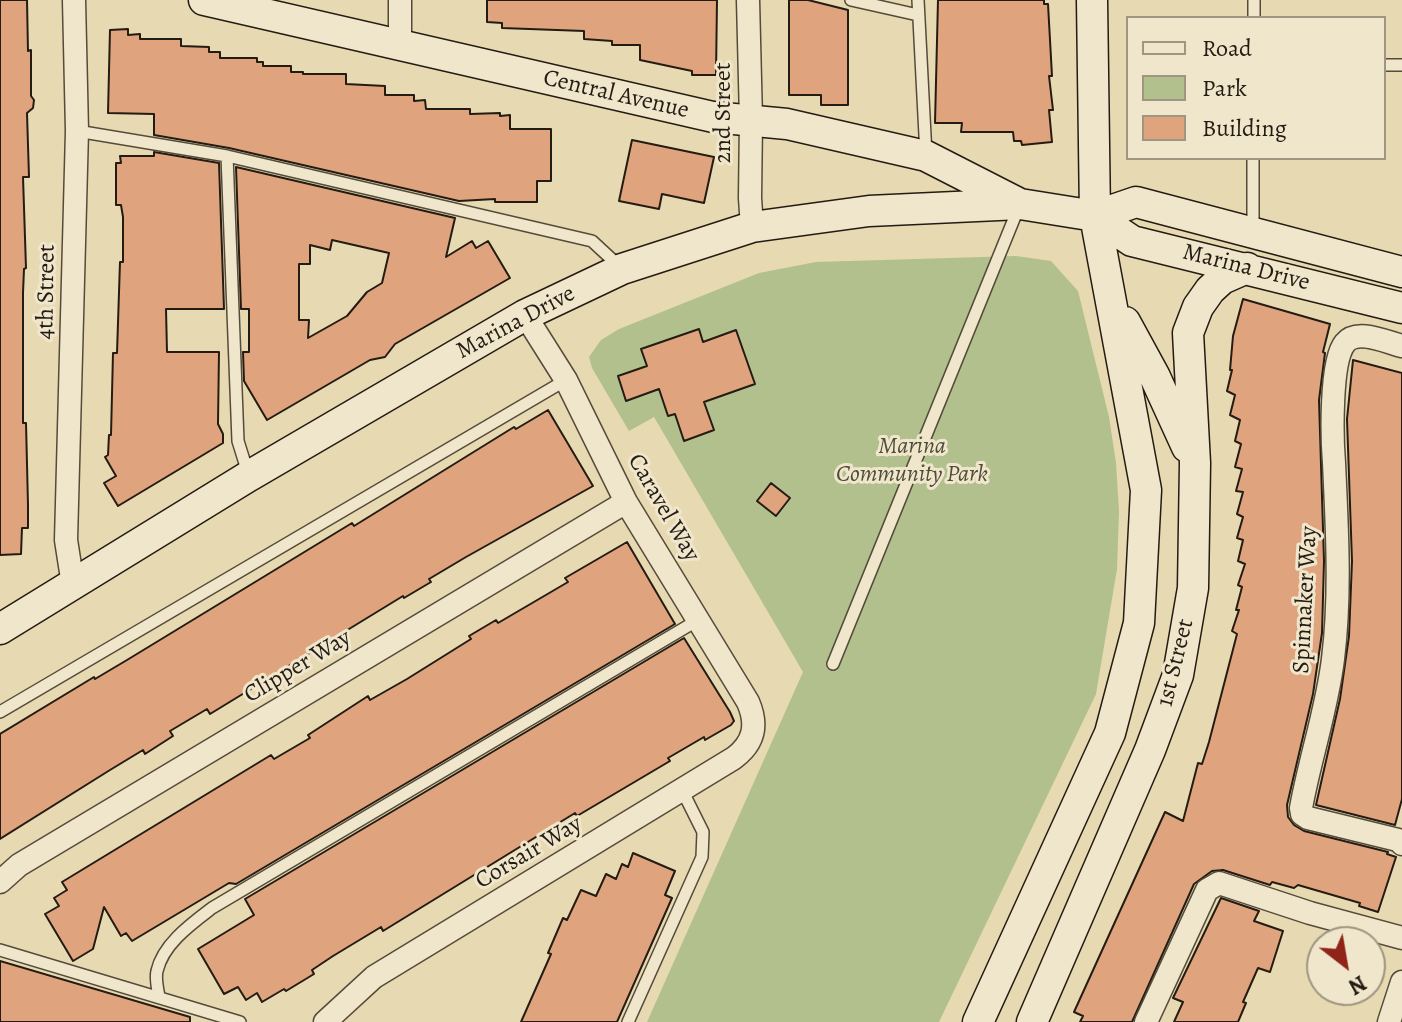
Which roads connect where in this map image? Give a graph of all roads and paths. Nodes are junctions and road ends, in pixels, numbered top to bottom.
1 (74, 0) edge
2 (204, 0) edge
3 (400, 0) edge
4 (748, 0) edge
5 (851, 0) edge
6 (918, 0) edge
7 (1092, 0) edge
8 (918, 15) junction
9 (400, 46) junction
10 (751, 120) junction
11 (77, 131) junction
12 (227, 156) junction
13 (926, 156) junction
14 (1253, 160) edge
15 (1020, 204) junction
16 (1095, 216) junction
17 (752, 227) junction
18 (1253, 232) junction
19 (1247, 268) junction
20 (622, 269) junction
21 (1402, 272) edge
22 (1112, 298) junction
23 (1402, 308) edge
24 (525, 315) junction
25 (1402, 346) edge
26 (566, 380) junction
27 (1195, 463) junction
28 (249, 476) junction
29 (626, 502) junction
30 (73, 585) junction
31 (698, 620) junction
32 (0, 629) edge
33 (833, 664) dead end
34 (0, 712) edge
35 (755, 726) joint
36 (682, 790) junction
37 (1402, 844) edge
38 (0, 882) edge
39 (1402, 938) edge
40 (0, 950) edge
41 (1402, 982) edge
42 (159, 997) junction
43 (240, 1022) edge
44 (325, 1022) edge
45 (628, 1022) edge
46 (978, 1022) edge
47 (1032, 1022) edge
48 (1146, 1022) edge
49 (1389, 1022) edge

1 - 11 street, 4th Street
2 - 9 main road, Central Avenue
3 - 9 street
4 - 10 street, 2nd Street
5 - 8 lane
6 - 8 lane
7 - 16 main road, 1st Street
8 - 13 lane
9 - 10 main road, Central Avenue
10 - 13 main road, Central Avenue
10 - 17 street, 2nd Street
11 - 12 lane
11 - 30 street, 4th Street
12 - 20 lane
12 - 28 lane
13 - 15 main road, Central Avenue
14 - 18 lane
15 - 16 main road, Marina Drive
15 - 17 main road, Marina Drive
15 - 33 lane
16 - 18 main road, Marina Drive
16 - 19 main road, Marina Drive
16 - 22 main road, 1st Street
17 - 20 main road, Marina Drive
18 - 21 main road, Marina Drive
19 - 23 main road, Marina Drive
19 - 27 main road
20 - 24 main road, Marina Drive
22 - 27 main road, 1st Street
22 - 46 main road, 1st Street
24 - 26 street, Caravel Way
24 - 28 main road, Marina Drive
25 - 37 street, Spinnaker Way
26 - 29 street, Caravel Way
26 - 34 lane
27 - 47 main road, 1st Street
28 - 30 main road, Marina Drive
29 - 31 street, Caravel Way
29 - 38 street, Clipper Way
30 - 32 main road, Marina Drive
31 - 35 street, Caravel Way
31 - 42 lane
35 - 36 street, Corsair Way
36 - 44 street, Corsair Way
36 - 45 lane
39 - 48 street
40 - 42 lane
41 - 49 street
42 - 43 lane

